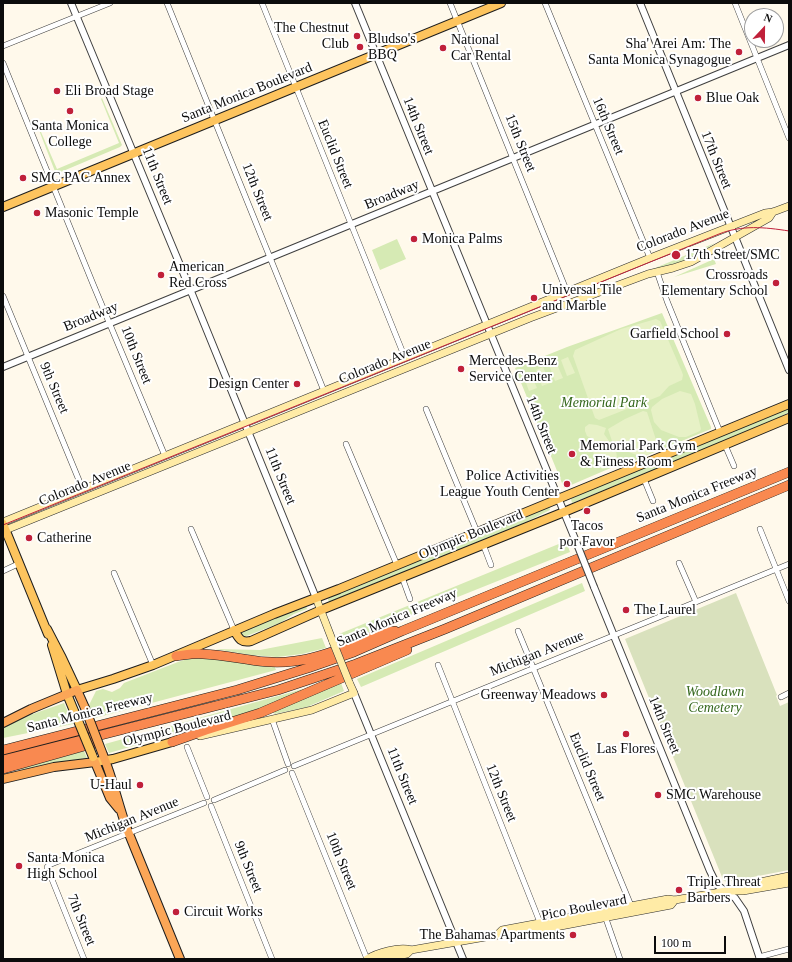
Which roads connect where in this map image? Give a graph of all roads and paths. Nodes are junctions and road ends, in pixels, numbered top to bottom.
1 (71, 3) edge
2 (110, 3) edge
3 (167, 3) edge
4 (262, 3) edge
5 (355, 3) edge
6 (450, 3) edge
7 (501, 3) edge
8 (545, 3) edge
9 (640, 3) edge
10 (734, 3) edge
11 (77, 16) junction
12 (458, 21) junction
13 (789, 45) edge
14 (3, 46) edge
15 (377, 54) junction
16 (757, 58) junction
17 (3, 63) edge
18 (295, 87) junction
19 (676, 91) junction
20 (214, 121) junction
21 (594, 125) junction
22 (789, 138) edge
23 (134, 153) junction
24 (514, 158) junction
25 (53, 187) junction
26 (432, 192) junction
27 (789, 206) edge
28 (3, 207) edge
29 (773, 212) junction
30 (351, 224) junction
31 (731, 226) junction
32 (735, 237) junction
33 (271, 257) junction
34 (650, 258) junction
35 (657, 272) junction
36 (190, 289) junction
37 (567, 292) junction
38 (3, 296) edge
39 (110, 323) junction
40 (487, 325) junction
41 (491, 333) junction
42 (28, 356) junction
43 (405, 358) junction
44 (3, 367) edge
45 (789, 370) edge
46 (324, 391) junction
47 (789, 404) edge
48 (426, 409) dead end
49 (789, 418) edge
50 (245, 423) junction
51 (248, 432) junction
52 (720, 432) junction
53 (346, 444) dead end
54 (725, 445) junction
55 (165, 456) junction
56 (734, 466) dead end
57 (789, 467) edge
58 (789, 472) edge
59 (644, 479) junction
60 (789, 485) edge
61 (750, 488) junction
62 (83, 490) junction
63 (789, 491) edge
64 (559, 499) junction
65 (653, 501) dead end
66 (741, 506) junction
67 (564, 512) junction
68 (4, 527) edge
69 (192, 529) dead end
70 (760, 529) dead end
71 (477, 532) junction
72 (483, 544) junction
73 (679, 563) dead end
74 (18, 564) junction
75 (789, 564) edge
76 (396, 565) junction
77 (491, 566) dead end
78 (776, 570) junction
79 (3, 571) edge
80 (114, 573) dead end
81 (402, 578) junction
82 (316, 598) junction
83 (410, 599) dead end
84 (789, 601) edge
85 (696, 602) junction
86 (321, 610) junction
87 (46, 629) junction
88 (234, 630) junction
89 (444, 630) junction
90 (402, 631) junction
91 (518, 631) dead end
92 (613, 636) junction
93 (176, 656) junction
94 (153, 665) junction
95 (438, 665) dead end
96 (533, 669) junction
97 (77, 690) junction
98 (354, 693) junction
99 (789, 693) edge
100 (67, 694) junction
101 (781, 697) dead end
102 (452, 702) junction
103 (31, 709) junction
104 (3, 719) edge
105 (272, 719) junction
106 (162, 720) junction
107 (3, 723) edge
108 (371, 735) junction
109 (33, 742) junction
110 (172, 742) junction
111 (3, 744) edge
112 (187, 747) dead end
113 (3, 750) edge
114 (104, 758) junction
115 (3, 760) edge
116 (94, 760) junction
117 (288, 764) junction
118 (294, 766) junction
119 (3, 769) edge
120 (285, 770) junction
121 (292, 773) junction
122 (3, 779) edge
123 (207, 796) junction
124 (214, 800) junction
125 (204, 803) junction
126 (211, 806) junction
127 (119, 810) junction
128 (129, 834) junction
129 (47, 867) joint
130 (789, 876) edge
131 (789, 883) edge
132 (726, 891) junction
133 (632, 909) junction
134 (605, 914) junction
135 (542, 926) junction
136 (456, 941) junction
137 (789, 949) edge
138 (411, 950) junction
139 (760, 958) edge
140 (84, 959) edge
141 (180, 959) edge
142 (272, 959) edge
143 (365, 959) edge
144 (370, 959) edge
145 (381, 959) edge
146 (463, 959) edge
147 (620, 959) edge

1 - 11 street, 11th Street
2 - 11 street
3 - 20 street, 12th Street
4 - 18 street, Euclid Street
5 - 15 street, 14th Street
6 - 12 street, 15th Street
7 - 12 main road, Santa Monica Boulevard
8 - 21 street, 16th Street
9 - 19 street, 17th Street
10 - 16 street
11 - 14 street
11 - 23 street, 11th Street
12 - 15 main road, Santa Monica Boulevard
12 - 24 street, 15th Street
13 - 16 street, Broadway
15 - 18 main road, Santa Monica Boulevard
15 - 26 street, 14th Street
16 - 19 street, Broadway
16 - 22 street
17 - 25 street, 10th Street
18 - 20 main road, Santa Monica Boulevard
18 - 30 street, Euclid Street
19 - 21 street, Broadway
19 - 31 street, 17th Street
20 - 23 main road, Santa Monica Boulevard
20 - 33 street, 12th Street
21 - 24 street, Broadway
21 - 34 street, 16th Street
23 - 25 main road, Santa Monica Boulevard
23 - 36 street, 11th Street
24 - 26 street, Broadway
24 - 37 street, 15th Street
25 - 28 main road, Santa Monica Boulevard
25 - 39 street, 10th Street
26 - 30 street, Broadway
26 - 40 street, 14th Street
27 - 29 main road, Colorado Avenue
29 - 31 main road, Colorado Avenue
29 - 32 main road, Colorado Avenue
30 - 33 street, Broadway
30 - 43 street, Euclid Street
31 - 32 street, 17th Street
31 - 34 main road, Colorado Avenue
32 - 35 main road, Colorado Avenue
32 - 45 street, 17th Street
33 - 36 street, Broadway
33 - 46 street, 12th Street
34 - 37 main road, Colorado Avenue
35 - 41 main road, Colorado Avenue
35 - 52 street
36 - 39 street, Broadway
36 - 50 street, 11th Street
37 - 40 main road, Colorado Avenue
38 - 42 street, 9th Street
39 - 42 street, Broadway
39 - 55 street, 10th Street
40 - 41 street, 14th Street
40 - 43 main road, Colorado Avenue
41 - 51 main road, Colorado Avenue
41 - 64 street, 14th Street
42 - 44 street, Broadway
42 - 62 street, 9th Street
43 - 46 main road, Colorado Avenue
46 - 50 main road, Colorado Avenue
47 - 52 main road, Olympic Boulevard
48 - 71 street
49 - 54 main road, Olympic Boulevard
50 - 51 street, 11th Street
50 - 55 main road, Colorado Avenue
51 - 68 main road, Colorado Avenue
51 - 82 street, 11th Street
52 - 64 main road, Olympic Boulevard
53 - 76 street
54 - 56 street
54 - 59 main road, Olympic Boulevard
55 - 62 main road, Colorado Avenue
57 - 61 highway
58 - 61 highway, Santa Monica Freeway
59 - 65 street
59 - 67 main road, Olympic Boulevard
60 - 66 highway, Santa Monica Freeway
61 - 90 highway, Santa Monica Freeway
62 - 68 main road, Colorado Avenue
63 - 66 highway
64 - 67 street, 14th Street
64 - 71 main road, Olympic Boulevard
66 - 89 highway, Santa Monica Freeway
67 - 72 main road, Olympic Boulevard
67 - 92 street, 14th Street, bridge
68 - 74 main road
69 - 88 street
70 - 78 street
71 - 76 main road, Olympic Boulevard
72 - 77 street
72 - 81 main road, Olympic Boulevard
73 - 85 street
74 - 79 street
74 - 87 main road
75 - 78 street, Michigan Avenue
76 - 82 main road, Olympic Boulevard
78 - 84 street
78 - 85 street, Michigan Avenue
80 - 94 street
81 - 83 street
81 - 86 main road, Olympic Boulevard
82 - 86 main road, 11th Street
82 - 88 main road, Olympic Boulevard
85 - 92 street, Michigan Avenue
86 - 88 main road, Olympic Boulevard
86 - 98 main road, 11th Street, bridge
87 - 97 main road
87 - 100 main road
88 - 93 main road, Olympic Boulevard
89 - 106 highway, Santa Monica Freeway
89 - 110 highway
90 - 93 highway
90 - 109 highway, Santa Monica Freeway
91 - 96 street, Euclid Street
92 - 96 street, Michigan Avenue
92 - 132 street, 14th Street
93 - 94 main road, Olympic Boulevard
94 - 97 main road, Olympic Boulevard
95 - 102 street, 12th Street
96 - 102 street, Michigan Avenue
96 - 133 street, Euclid Street
97 - 100 highway, Olympic Boulevard
97 - 114 highway, bridge
98 - 105 main road, Olympic Boulevard
98 - 108 street, 11th Street
99 - 101 street
100 - 103 highway, Olympic Boulevard
100 - 116 main road, bridge
102 - 108 street, Michigan Avenue
102 - 135 street, 12th Street
103 - 104 main road, Olympic Boulevard
103 - 107 highway
105 - 110 main road, Olympic Boulevard
105 - 117 street
106 - 115 highway, Santa Monica Freeway
106 - 119 highway
108 - 118 street, Michigan Avenue
108 - 136 street, 11th Street
109 - 111 highway
109 - 113 highway, Santa Monica Freeway
110 - 114 main road, Olympic Boulevard
112 - 123 street
114 - 116 main road, Olympic Boulevard
114 - 127 highway
116 - 122 highway, Olympic Boulevard
116 - 127 highway
117 - 118 street
117 - 120 street
118 - 121 street
120 - 121 street
120 - 124 street
121 - 143 street, 10th Street
123 - 124 street
123 - 125 street
124 - 126 street
125 - 126 street
125 - 128 street, Michigan Avenue
126 - 142 street, 9th Street
127 - 128 highway
128 - 129 street, Michigan Avenue
128 - 141 highway
129 - 140 street, 7th Street
130 - 132 main road, Pico Boulevard
131 - 132 main road, Pico Boulevard
132 - 133 main road, Pico Boulevard
132 - 139 street, 14th Street
133 - 134 main road, Pico Boulevard
134 - 135 main road, Pico Boulevard
134 - 147 street
135 - 136 main road, Pico Boulevard
136 - 138 main road, Pico Boulevard
136 - 146 street, 11th Street
137 - 139 street
138 - 143 main road, Pico Boulevard
138 - 145 main road, Pico Boulevard
143 - 144 main road

